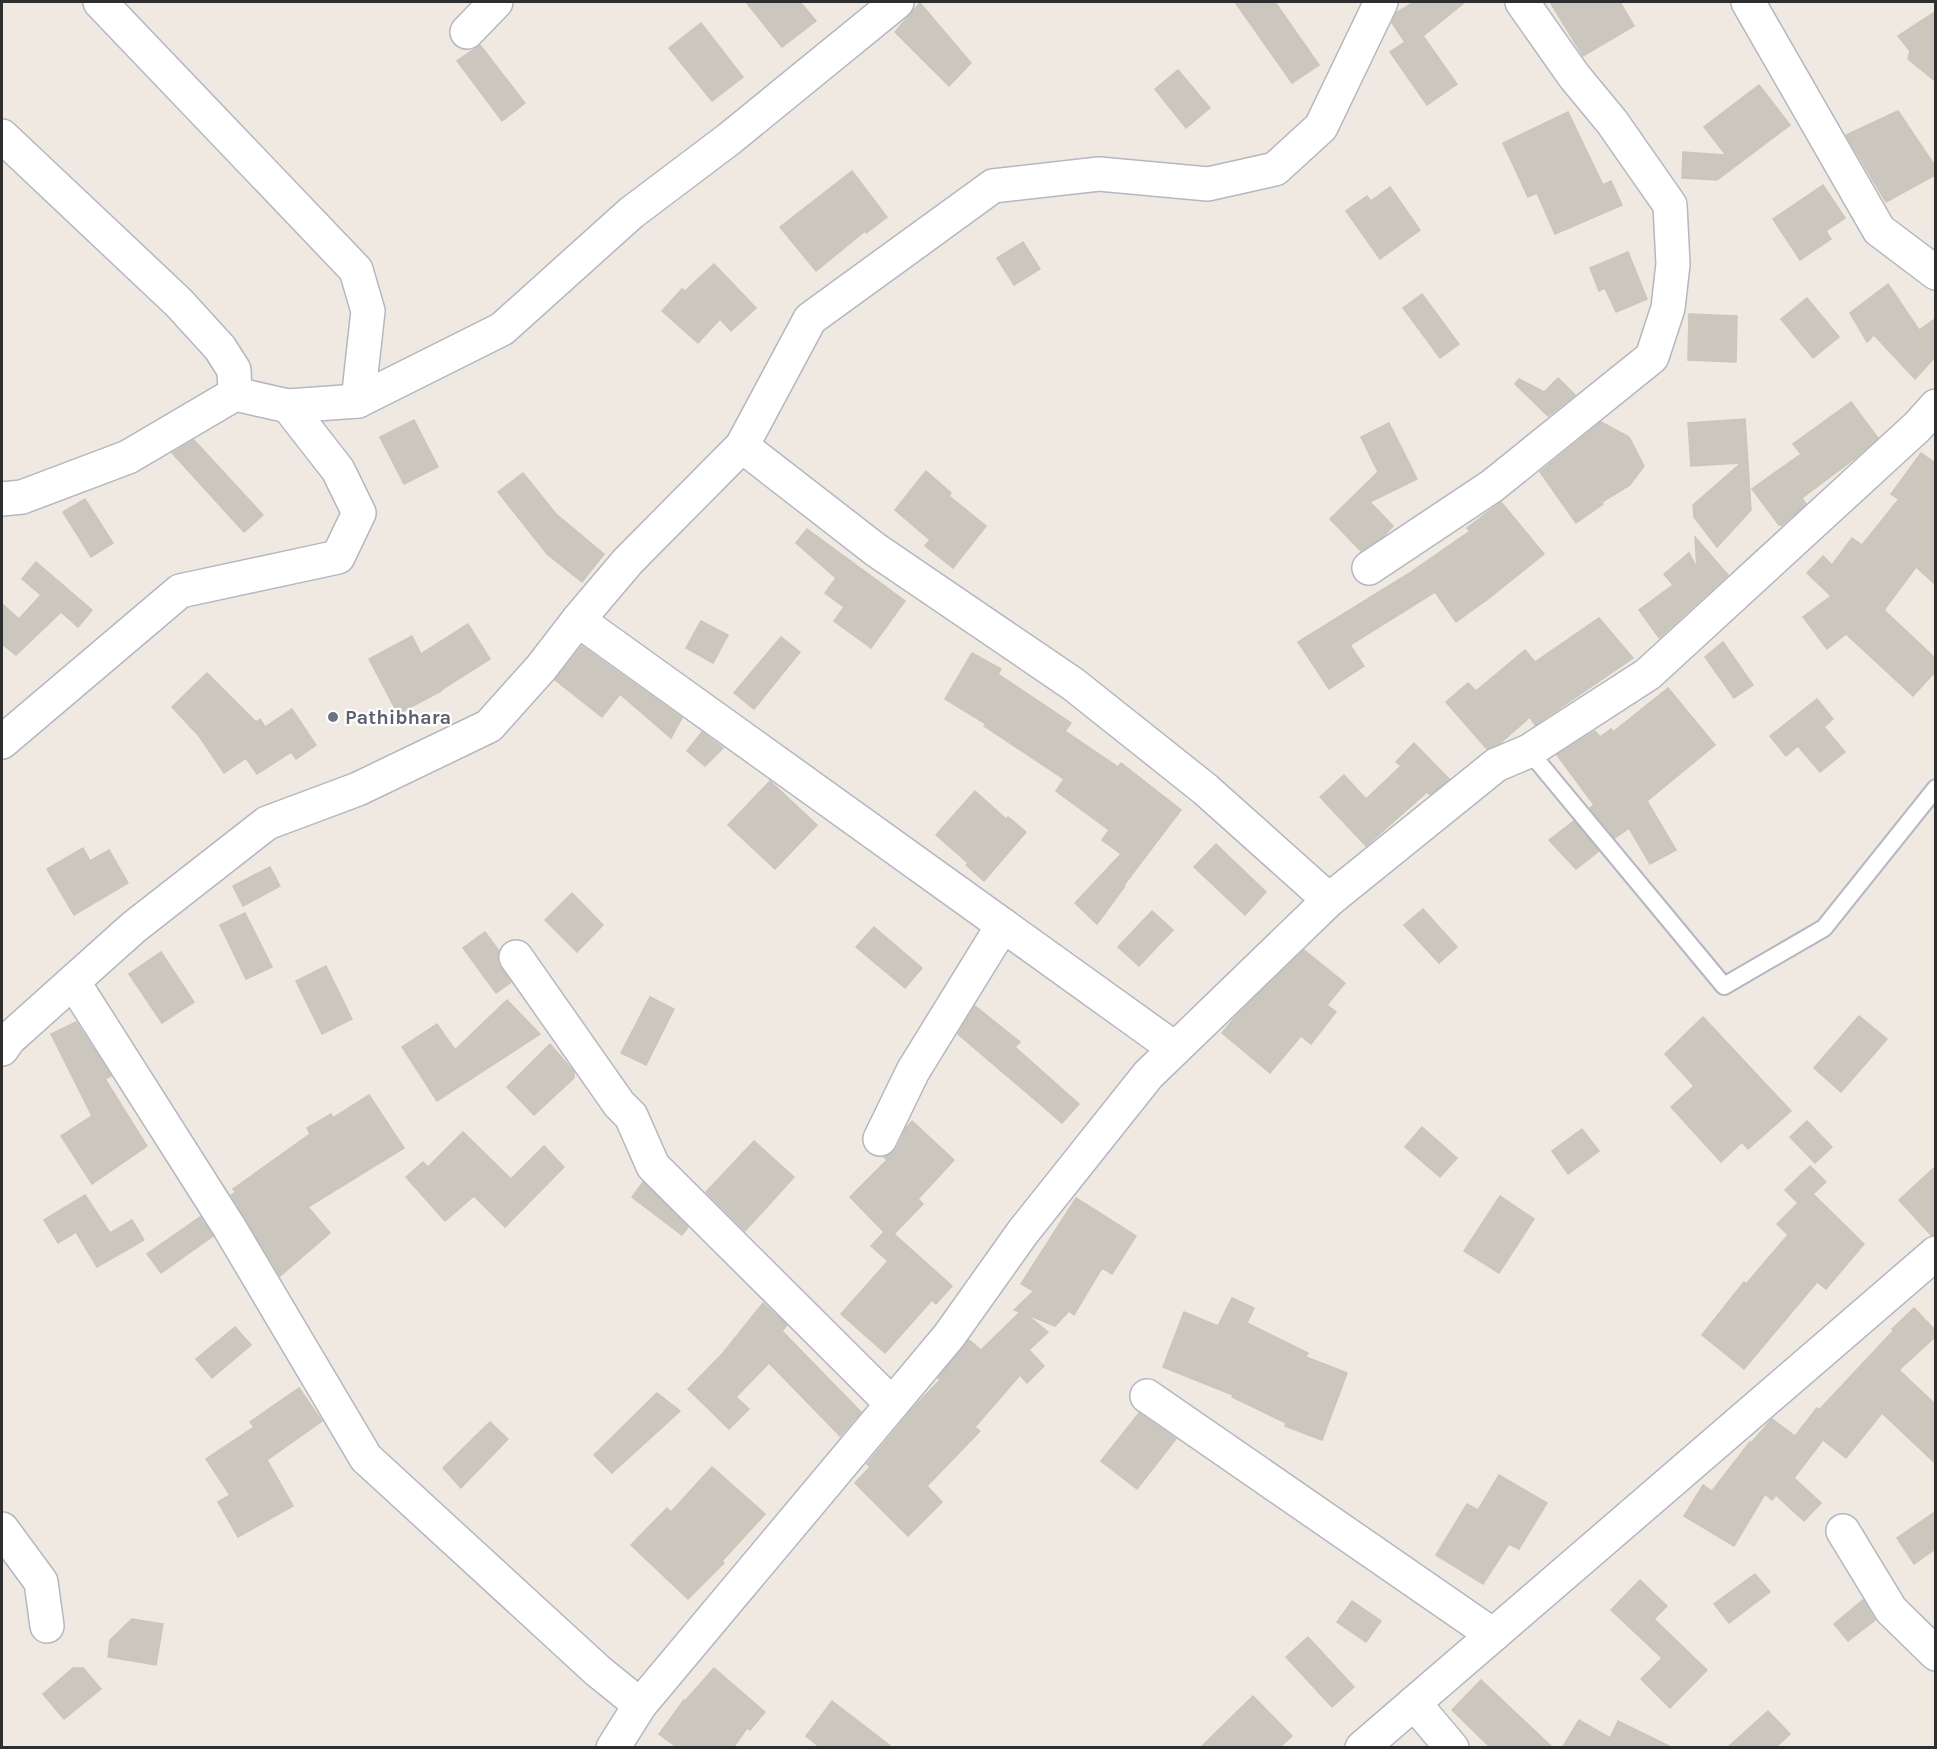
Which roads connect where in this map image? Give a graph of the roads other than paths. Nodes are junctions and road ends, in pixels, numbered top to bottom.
1 (100, 2) edge
2 (496, 2) edge
3 (897, 2) edge
4 (1381, 2) edge
5 (1522, 2) edge
6 (1748, 2) edge
7 (467, 32) dead end
8 (2, 136) edge
9 (1935, 273) edge
10 (235, 394) junction
11 (358, 401) junction
12 (288, 406) junction
13 (1935, 406) edge
14 (742, 446) junction
15 (2, 500) edge
16 (1369, 568) dead end
17 (578, 620) junction
18 (2, 742) edge
19 (1529, 751) junction
20 (1935, 788) edge
21 (1329, 900) junction
22 (1004, 926) junction
23 (516, 957) dead end
24 (74, 983) junction
25 (4, 1039) edge
26 (1174, 1048) junction
27 (880, 1139) dead end
28 (1935, 1253) edge
29 (1147, 1396) dead end
30 (892, 1404) junction
31 (2, 1529) edge
32 (1843, 1531) dead end
33 (47, 1626) dead end
34 (1493, 1635) junction
35 (1935, 1654) edge
36 (1414, 1703) junction
37 (640, 1705) junction
38 (613, 1748) edge
39 (1362, 1748) edge
40 (1452, 1748) edge

1 - 11 street
2 - 7 street
3 - 11 street
4 - 14 street
5 - 16 street
6 - 9 street
8 - 10 street
10 - 12 street
10 - 15 street
11 - 12 street
12 - 18 street
13 - 19 street
14 - 17 street
14 - 21 street
17 - 22 street
17 - 24 street
19 - 20 lane
19 - 21 street
21 - 26 street
22 - 26 street
22 - 27 street
23 - 30 street
24 - 25 street
24 - 37 street
26 - 30 street
28 - 34 street
29 - 34 street
30 - 37 street
31 - 33 street
32 - 35 street
34 - 36 street
36 - 39 street
36 - 40 street
37 - 38 street

